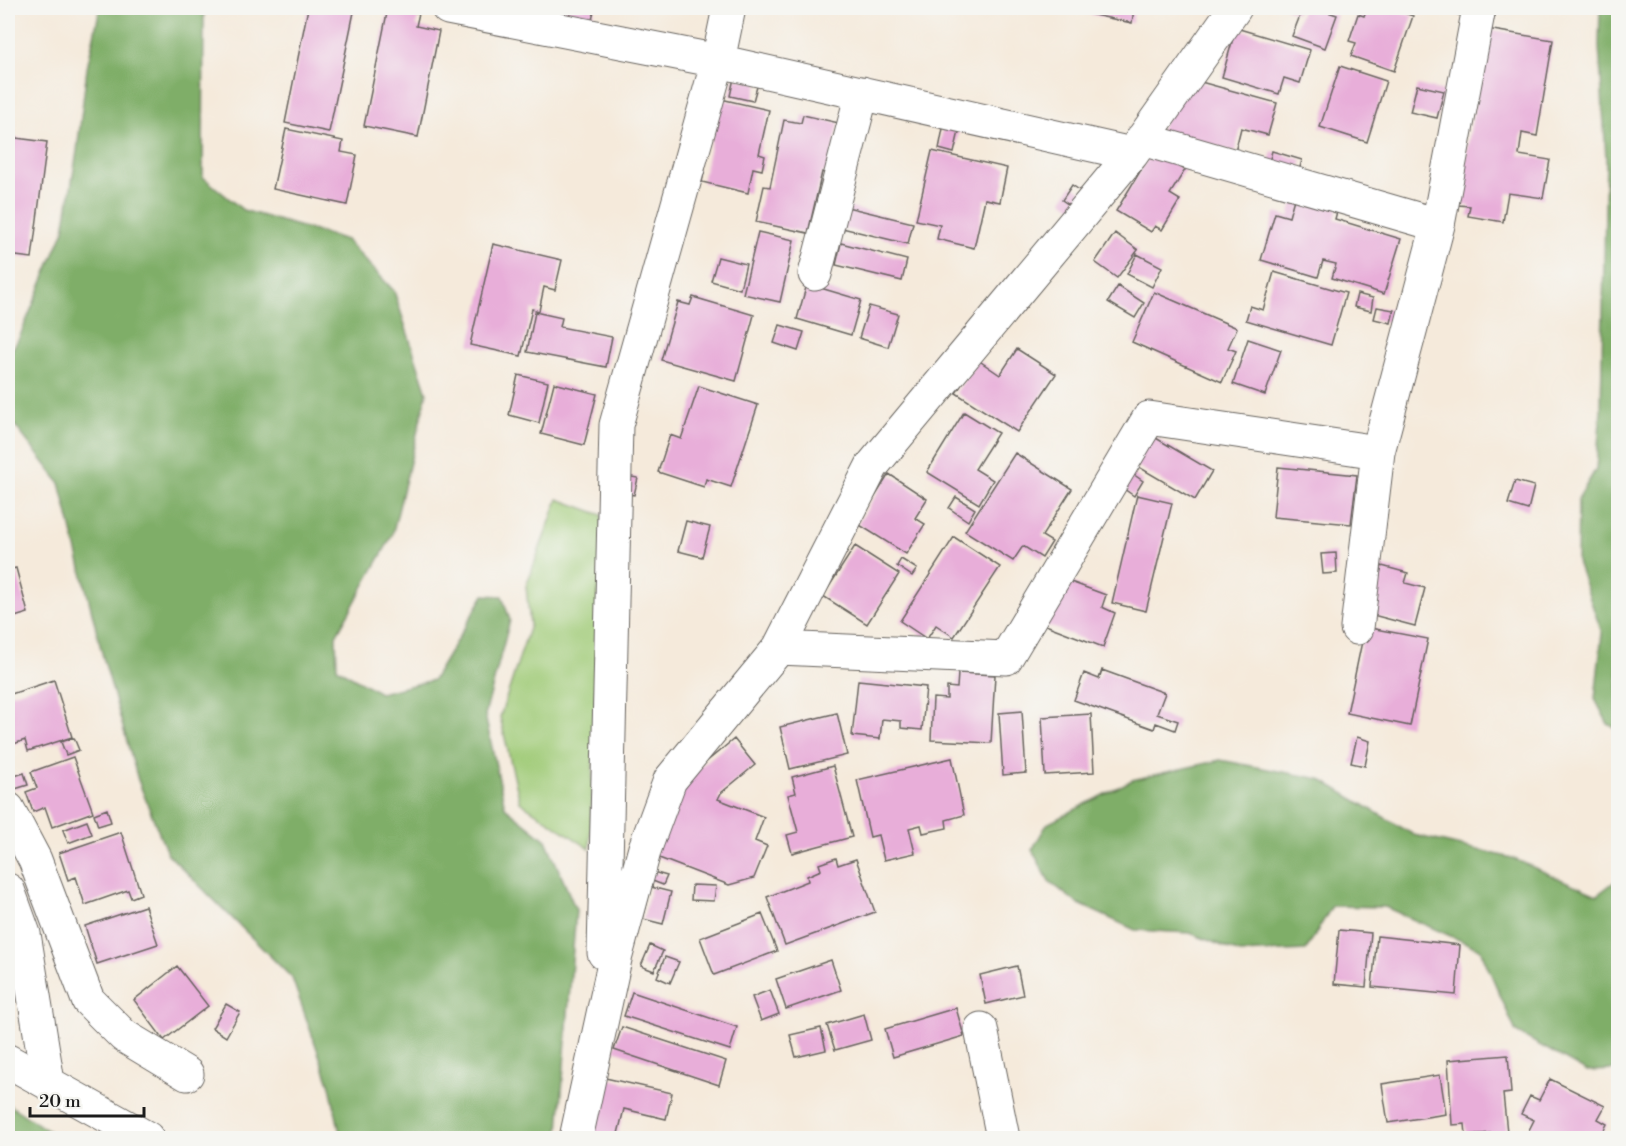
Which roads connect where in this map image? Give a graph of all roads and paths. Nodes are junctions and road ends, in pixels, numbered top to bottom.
1 (448, 8) edge
2 (729, 8) edge
3 (1235, 8) edge
4 (1479, 8) edge
5 (718, 62) junction
6 (862, 93) junction
7 (1137, 146) junction
8 (1438, 225) junction
9 (815, 274) dead end
10 (1378, 452) junction
11 (1357, 628) dead end
12 (779, 648) junction
13 (8, 809) edge
14 (8, 890) edge
15 (602, 1015) junction
16 (981, 1029) dead end
17 (8, 1061) edge
18 (187, 1074) dead end
19 (48, 1082) junction
20 (147, 1138) edge
21 (576, 1138) edge
22 (1003, 1138) edge

1 - 5 street
2 - 5 street
3 - 7 street
4 - 8 street
5 - 6 street
5 - 15 street
6 - 7 street
6 - 9 street
7 - 8 street
7 - 12 street
8 - 10 street
10 - 11 street
10 - 12 street
12 - 15 street
13 - 18 street
14 - 19 street
15 - 21 street
16 - 22 street
17 - 19 street
19 - 20 street

